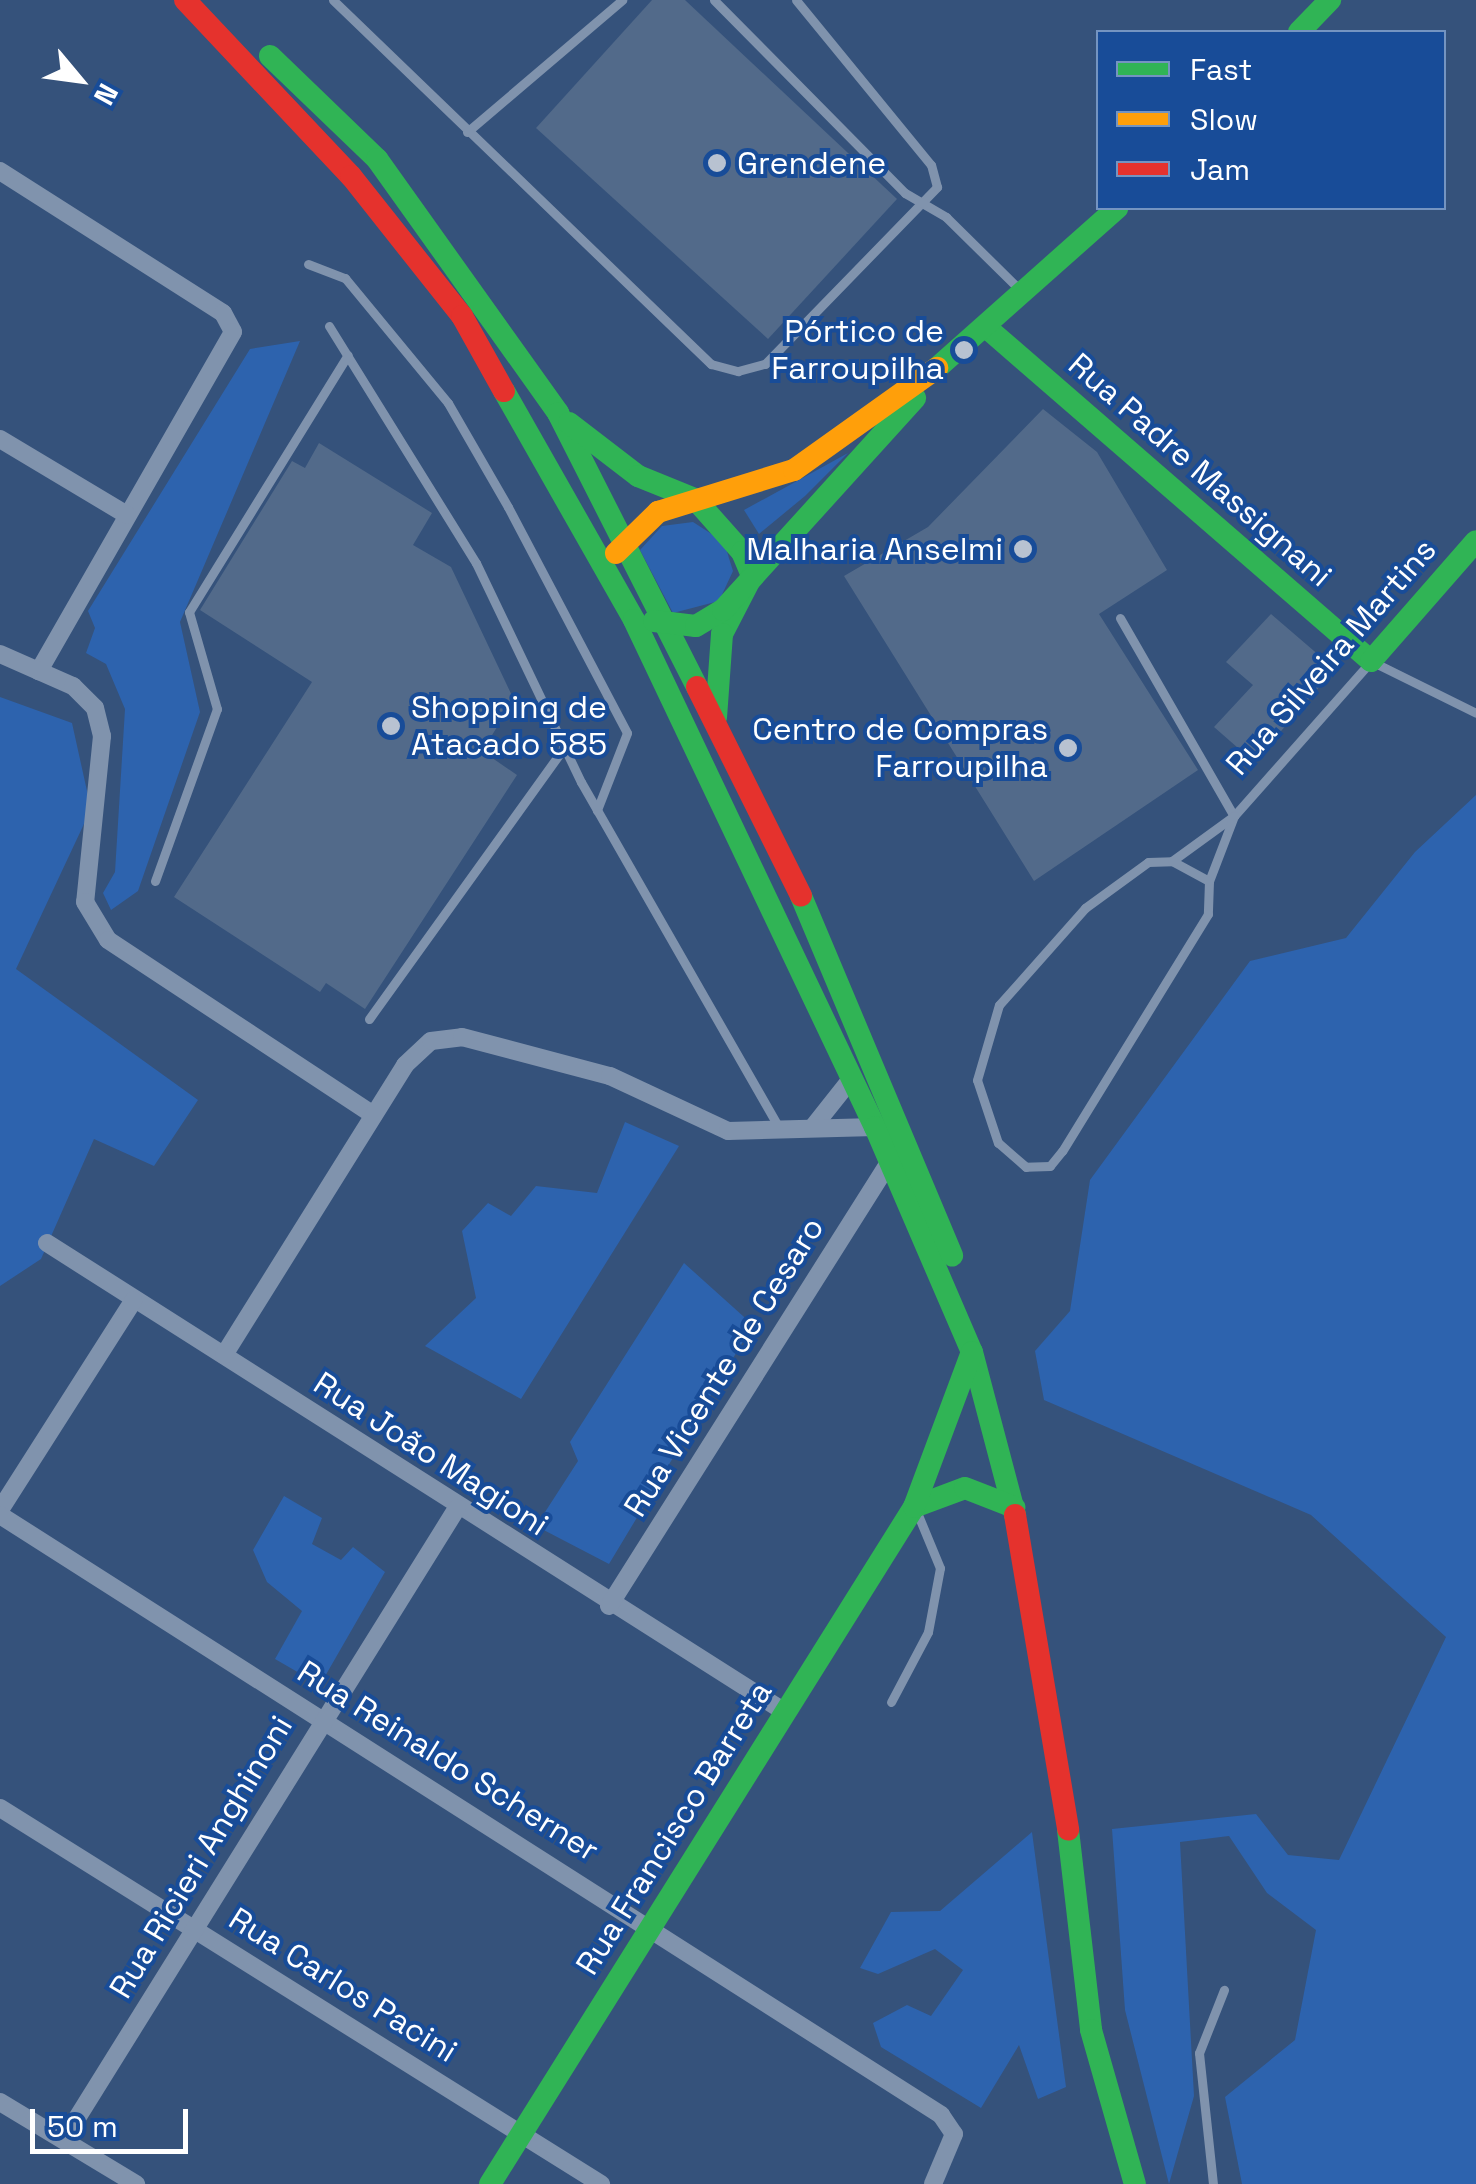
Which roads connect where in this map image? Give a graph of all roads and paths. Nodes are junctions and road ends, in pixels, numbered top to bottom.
1 (185, 0) edge
2 (210, 0) edge
3 (334, 0) edge
4 (622, 0) edge
5 (714, 0) edge
6 (796, 0) edge
7 (1330, 0) edge
8 (1301, 30) edge
9 (467, 132) junction
10 (0, 171) edge
11 (926, 205) junction
12 (1115, 210) edge
13 (308, 264) dead end
14 (1024, 294) junction
15 (330, 326) dead end
16 (987, 328) junction
17 (957, 354) junction
18 (348, 355) junction
19 (558, 413) junction
20 (0, 439) edge
21 (696, 498) junction
22 (127, 515) junction
23 (1476, 540) edge
24 (621, 544) junction
25 (607, 571) junction
26 (752, 576) junction
27 (1120, 618) dead end
28 (634, 620) junction
29 (661, 621) junction
30 (0, 654) edge
31 (1372, 661) junction
32 (39, 671) junction
33 (1476, 712) edge
34 (716, 722) junction
35 (564, 748) junction
36 (597, 810) junction
37 (1234, 816) junction
38 (1172, 861) junction
39 (155, 881) dead end
40 (1209, 881) junction
41 (369, 1019) dead end
42 (852, 1078) junction
43 (373, 1115) junction
44 (813, 1127) junction
45 (875, 1127) junction
46 (783, 1135) junction
47 (890, 1161) junction
48 (47, 1243) dead end
49 (133, 1301) junction
50 (972, 1352) junction
51 (224, 1355) junction
52 (458, 1508) junction
53 (914, 1508) junction
54 (1014, 1508) junction
55 (0, 1513) edge
56 (610, 1606) junction
57 (892, 1702) dead end
58 (785, 1712) junction
59 (322, 1717) junction
60 (0, 1808) edge
61 (652, 1924) junction
62 (193, 1926) junction
63 (1224, 1990) dead end
64 (0, 2102) edge
65 (522, 2134) junction
66 (64, 2139) junction
67 (136, 2184) edge
68 (490, 2184) edge
69 (601, 2184) edge
70 (933, 2184) edge
71 (1135, 2184) edge
72 (1213, 2184) edge

1 - 25 main road
2 - 19 main road
3 - 9 lane
4 - 9 lane
5 - 11 lane
6 - 11 lane
7 - 8 main road
9 - 11 lane
10 - 22 street
11 - 14 lane
12 - 14 main road
13 - 36 lane
14 - 16 main road
15 - 18 lane
16 - 17 main road
16 - 31 main road, Rua Padre Massignani
17 - 21 main road
17 - 26 main road
18 - 35 lane
18 - 39 lane
19 - 21 main road
19 - 24 main road
20 - 22 street
21 - 24 main road
21 - 26 main road
22 - 32 street
23 - 31 main road, Rua Silveira Martins
24 - 25 main road
24 - 29 main road
25 - 28 main road
26 - 29 main road
26 - 34 main road
27 - 37 lane
28 - 29 main road
28 - 42 main road
29 - 34 main road
30 - 32 street
31 - 33 lane
31 - 37 lane, Rua Silveira Martins
32 - 43 street
34 - 50 main road
35 - 36 lane
35 - 41 lane
36 - 46 lane
37 - 38 lane
37 - 40 lane
38 - 40 lane
38 - 40 lane
42 - 44 street
42 - 45 main road
43 - 46 street
43 - 51 street
44 - 45 street
44 - 46 street
45 - 47 main road
47 - 50 main road
47 - 56 street, Rua Vicente de Cesaro
48 - 49 street, Rua João Magioni
49 - 51 street, Rua João Magioni
49 - 55 street
50 - 53 main road, Rua Francisco Barreta
50 - 54 main road
51 - 52 street, Rua João Magioni
52 - 56 street, Rua João Magioni
52 - 59 street, Rua Ricieri Anghinoni
53 - 54 main road
53 - 57 lane
53 - 58 main road, Rua Francisco Barreta
54 - 71 main road
55 - 59 street, Rua Reinaldo Scherner
56 - 58 street, Rua João Magioni
58 - 61 main road, Rua Francisco Barreta
59 - 61 street, Rua Reinaldo Scherner
59 - 62 street, Rua Ricieri Anghinoni
60 - 62 street, Rua Carlos Pacini
61 - 65 main road, Rua Francisco Barreta
61 - 70 street, Rua Reinaldo Scherner
62 - 65 street, Rua Carlos Pacini
62 - 66 street, Rua Ricieri Anghinoni
63 - 72 lane
64 - 66 street
65 - 68 main road, Rua Francisco Barreta
65 - 69 street, Rua Carlos Pacini
66 - 67 street

